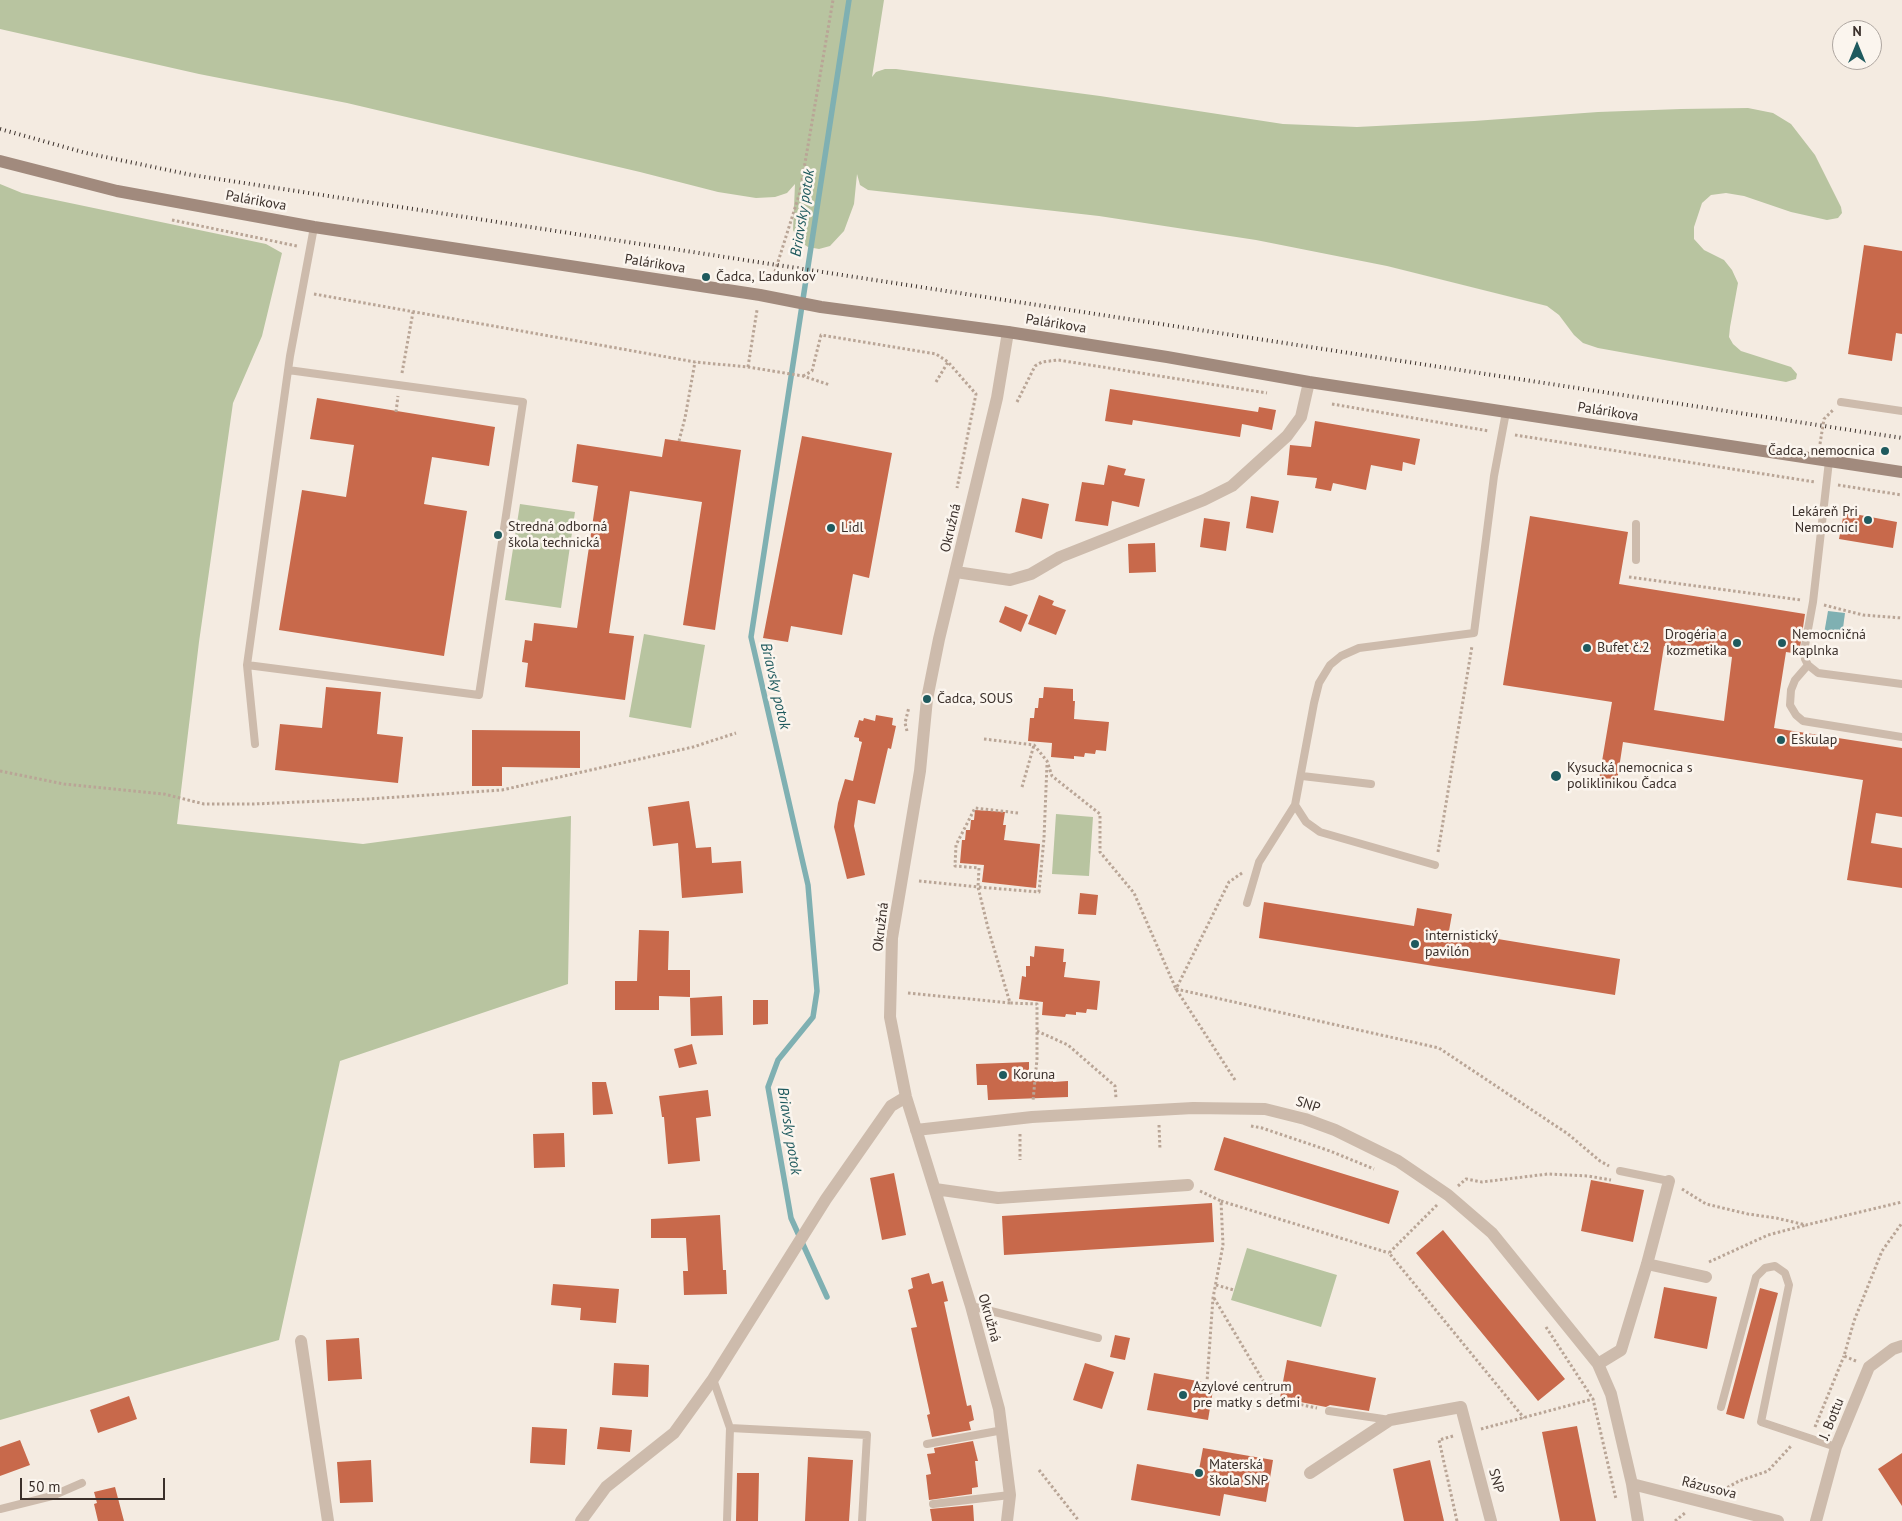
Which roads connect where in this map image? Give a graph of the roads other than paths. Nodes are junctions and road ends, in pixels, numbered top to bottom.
1 (0, 161) edge
2 (314, 227) junction
3 (1008, 332) junction
4 (288, 370) junction
5 (1309, 382) junction
6 (1841, 402) road end
7 (1902, 411) edge
8 (1506, 412) junction
9 (1824, 460) junction
10 (1902, 472) edge
11 (1636, 524) dead end
12 (1636, 560) dead end
13 (956, 572) junction
14 (247, 665) junction
15 (1808, 665) junction
16 (1902, 684) edge
17 (1902, 737) edge
18 (255, 744) dead end
19 (1302, 776) junction
20 (1371, 784) dead end
21 (1296, 805) junction
22 (1435, 865) road end
23 (1248, 902) dead end
24 (906, 1097) junction
25 (916, 1130) junction
26 (1620, 1170) road end
27 (1669, 1181) joint
28 (1188, 1185) road end
29 (935, 1189) junction
30 (1647, 1264) junction
31 (1706, 1277) dead end
32 (971, 1306) junction
33 (1098, 1338) dead end
34 (300, 1341) dead end
35 (1902, 1346) edge
36 (1598, 1364) junction
37 (713, 1380) junction
38 (1721, 1407) dead end
39 (1329, 1411) road end
40 (1390, 1420) junction
41 (730, 1428) junction
42 (1003, 1430) junction
43 (927, 1444) dead end
44 (1836, 1447) junction
45 (1310, 1473) dead end
46 (82, 1483) dead end
47 (1632, 1484) junction
48 (1010, 1495) junction
49 (933, 1504) dead end
50 (0, 1510) edge
51 (328, 1521) edge
52 (581, 1521) edge
53 (727, 1521) edge
54 (862, 1521) edge
55 (1007, 1521) edge
56 (1491, 1521) edge
57 (1638, 1521) edge
58 (1778, 1521) edge
59 (1816, 1521) edge

1 - 2 main road, Palárikova
2 - 3 main road, Palárikova
2 - 4 lane
3 - 5 main road, Palárikova
3 - 13 street, Okružná
4 - 14 lane
4 - 14 lane
5 - 8 main road, Palárikova
5 - 13 street
6 - 7 lane
8 - 9 main road, Palárikova
8 - 19 lane
9 - 10 main road, Palárikova
9 - 15 lane
11 - 12 lane
13 - 24 street, Okružná
14 - 18 lane
15 - 16 lane
15 - 17 lane
19 - 20 lane
19 - 21 lane
21 - 22 lane
21 - 23 lane
24 - 25 street, Okružná
24 - 37 street
25 - 29 street, Okružná
25 - 36 street, SNP
26 - 27 lane
27 - 30 street
28 - 29 street
29 - 32 street, Okružná
30 - 31 street
30 - 36 street
32 - 33 lane
32 - 42 street, Okružná
34 - 51 street
35 - 44 street, J. Bottu
36 - 47 street, SNP
37 - 41 lane
37 - 52 street
38 - 44 lane
39 - 40 lane
40 - 45 street, SNP
40 - 56 street, SNP
41 - 53 lane
41 - 54 lane
42 - 43 lane
42 - 48 street, Okružná
44 - 59 street, J. Bottu
46 - 50 lane
47 - 57 street, SNP
47 - 58 street, Rázusova
48 - 49 lane
48 - 55 street, Okružná

